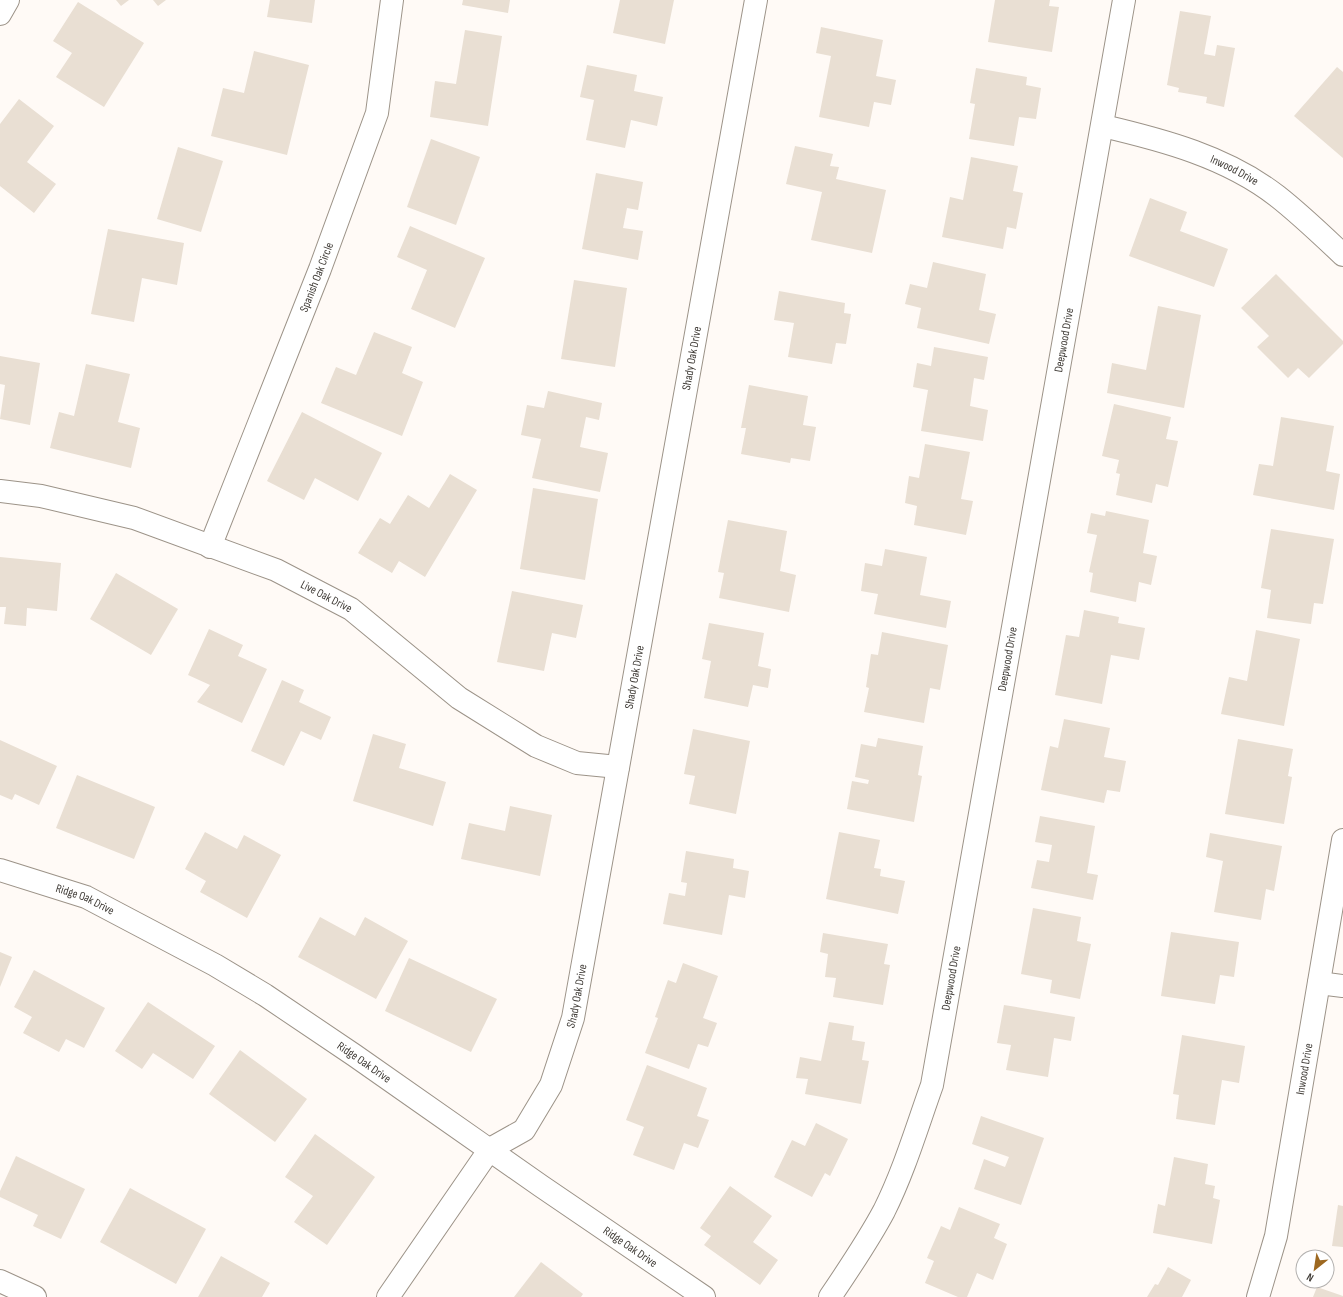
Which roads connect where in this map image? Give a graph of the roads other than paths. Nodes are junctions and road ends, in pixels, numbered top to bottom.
1 (8, 0) edge
2 (392, 0) edge
3 (756, 0) edge
4 (1124, 0) edge
5 (0, 14) edge
6 (1103, 126) junction
7 (1343, 255) edge
8 (0, 491) edge
9 (210, 547) junction
10 (618, 767) junction
11 (1343, 840) edge
12 (0, 870) edge
13 (1319, 983) junction
14 (1343, 986) edge
15 (490, 1149) junction
16 (0, 1282) edge
17 (35, 1297) edge
18 (388, 1297) edge
19 (704, 1297) edge
20 (830, 1297) edge
21 (1258, 1297) edge

1 - 5 street
2 - 9 street, Spanish Oak Circle
3 - 10 street, Shady Oak Drive
4 - 6 street, Deepwood Drive
6 - 7 street, Inwood Drive
6 - 20 street, Deepwood Drive
8 - 9 street, Live Oak Drive
9 - 10 street, Live Oak Drive
10 - 15 street, Shady Oak Drive
11 - 13 street, Inwood Drive
12 - 15 street, Ridge Oak Drive
13 - 14 street
13 - 21 street, Inwood Drive
15 - 18 street, Shady Oak Drive
15 - 19 street, Ridge Oak Drive
16 - 17 street

